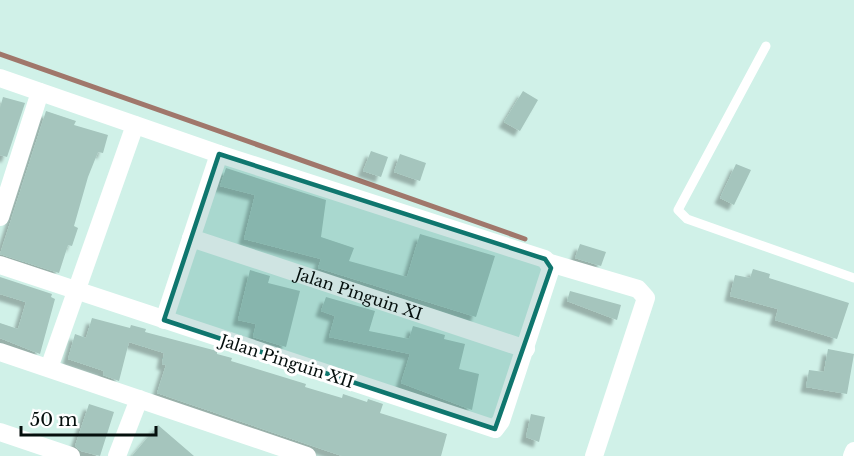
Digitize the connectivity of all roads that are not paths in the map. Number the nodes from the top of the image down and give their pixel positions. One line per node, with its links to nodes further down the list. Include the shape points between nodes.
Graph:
1 (766, 45): 11 (lane, via 678,210 687,219)
2 (0, 78): 3 (street)
3 (40, 93): 4 (street); 6 (street)
4 (135, 125): 5 (street); 12 (street)
5 (219, 154): 8 (street); 9 (street)
6 (6, 172): 7 (street)
7 (0, 217)
8 (191, 238): 13 (street); 14 (street, Jalan Pinguin XI)
9 (550, 263): 14 (street); 23 (street, via 638,289 646,298)
10 (0, 265): 12 (street, Jalan Pinguin XII)
11 (854, 278)
12 (75, 292): 13 (street, Jalan Pinguin XII); 16 (street)
13 (164, 320): 14 (street, Jalan Pinguin XII, via 495,429)
14 (525, 349)
15 (0, 352): 16 (street)
16 (49, 368): 17 (street)
17 (139, 399): 21 (street); 22 (street)
18 (0, 432): 20 (street)
19 (854, 451): 24 (street)
20 (71, 456)
21 (117, 456)
22 (308, 456)
23 (594, 456)
24 (852, 456)

